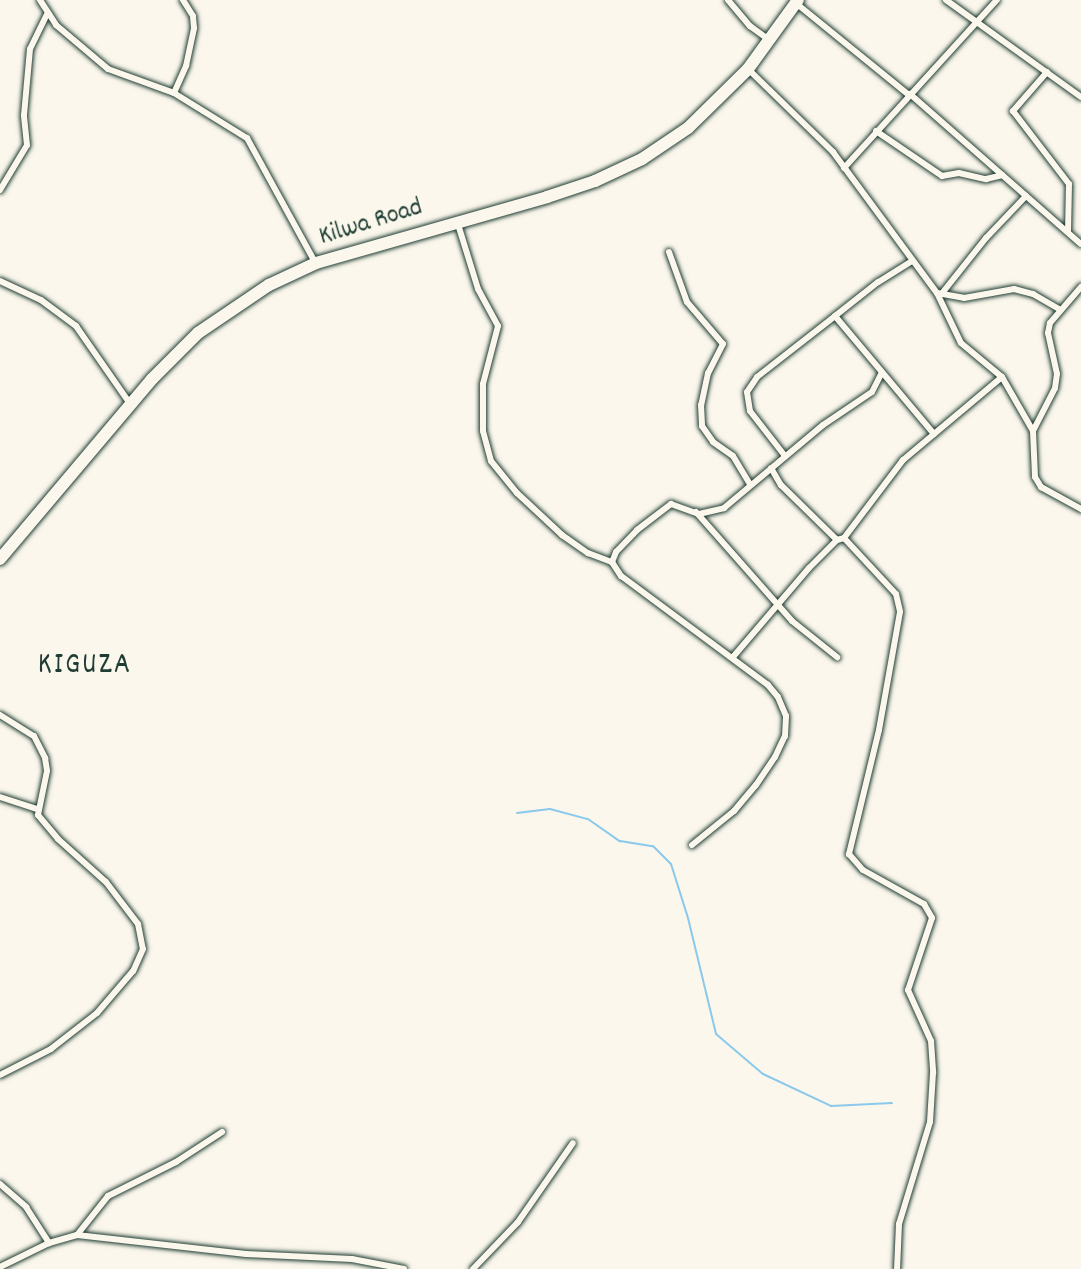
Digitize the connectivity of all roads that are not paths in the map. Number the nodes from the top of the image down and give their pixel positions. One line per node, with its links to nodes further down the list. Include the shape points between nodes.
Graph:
1 (40, 0): 7 (street)
2 (183, 0): 12 (street, via 194,28)
3 (728, 0): 9 (street)
4 (946, 0): 8 (street)
5 (997, 0): 8 (street)
6 (797, 1): 9 (highway, Kilwa Road); 13 (street)
7 (47, 14): 12 (street, via 108,69); 18 (street, via 30,49 27,145)
8 (975, 21): 11 (street); 13 (street)
9 (769, 40): 10 (highway, Kilwa Road)
10 (748, 69): 16 (street, via 814,131); 20 (highway, Kilwa Road, via 688,128 618,172)
11 (1047, 72): 14 (street); 21 (street, via 1013,111 1069,184)
12 (174, 93): 25 (street, via 247,138)
13 (909, 94): 15 (street); 17 (street)
14 (1081, 97)
15 (876, 131): 16 (street); 17 (street, via 942,176)
16 (844, 168): 24 (street)
17 (1003, 175): 19 (street)
18 (0, 190)
19 (1026, 196): 21 (street); 28 (street)
20 (457, 221): 25 (highway, Kilwa Road); 43 (street, via 478,289 498,326 483,384 483,431 491,461 562,535)
21 (1068, 232): 22 (street)
22 (1081, 244)
23 (669, 252): 38 (street, via 687,302 723,344 708,373 702,426 733,456)
24 (912, 261): 28 (street); 30 (street)
25 (316, 263): 33 (highway, Kilwa Road, via 269,285 198,333)
26 (0, 281): 33 (street, via 66,317)
27 (1081, 287): 29 (street)
28 (940, 292): 29 (street, via 964,298 1014,289); 32 (street, via 961,343)
29 (1061, 310): 34 (street, via 1048,333 1055,388)
30 (835, 316): 31 (street); 36 (street, via 757,377 747,392 750,411)
31 (882, 372): 35 (street); 36 (street, via 872,392)
32 (1002, 377): 34 (street); 35 (street)
33 (131, 405): 42 (highway, Kilwa Road)
34 (1033, 431): 39 (street, via 1035,477 1041,487)
35 (934, 434): 41 (street, via 896,467)
36 (785, 456): 37 (street)
37 (771, 468): 38 (street); 41 (street, via 781,485)
38 (750, 484): 40 (street, via 724,508)
39 (1081, 509)
40 (696, 512): 43 (street, via 671,504 637,530); 44 (street)
41 (840, 539): 44 (street); 60 (street, via 896,594 900,612 849,854 863,870 924,904 932,918 908,990 931,1041 930,1122 899,1224)
42 (1, 556)
43 (612, 562): 45 (street, via 621,576)
44 (779, 605): 45 (street); 46 (street)
45 (733, 657): 50 (street, via 778,697 786,716 785,736 734,811)
46 (837, 657)
47 (0, 715): 49 (street, via 34,736 45,758)
48 (0, 797): 49 (street)
49 (38, 809): 51 (street, via 40,819 138,924 143,949 133,971 97,1013 51,1049)
50 (692, 845)
51 (0, 1075)
52 (222, 1132): 55 (street, via 108,1196)
53 (573, 1143): 58 (street, via 518,1222)
54 (0, 1184): 56 (street, via 26,1207)
55 (77, 1235): 56 (street); 59 (street, via 246,1254 352,1259)
56 (49, 1243): 57 (street)
57 (0, 1267)
58 (477, 1267)
59 (404, 1269)
60 (897, 1269)

